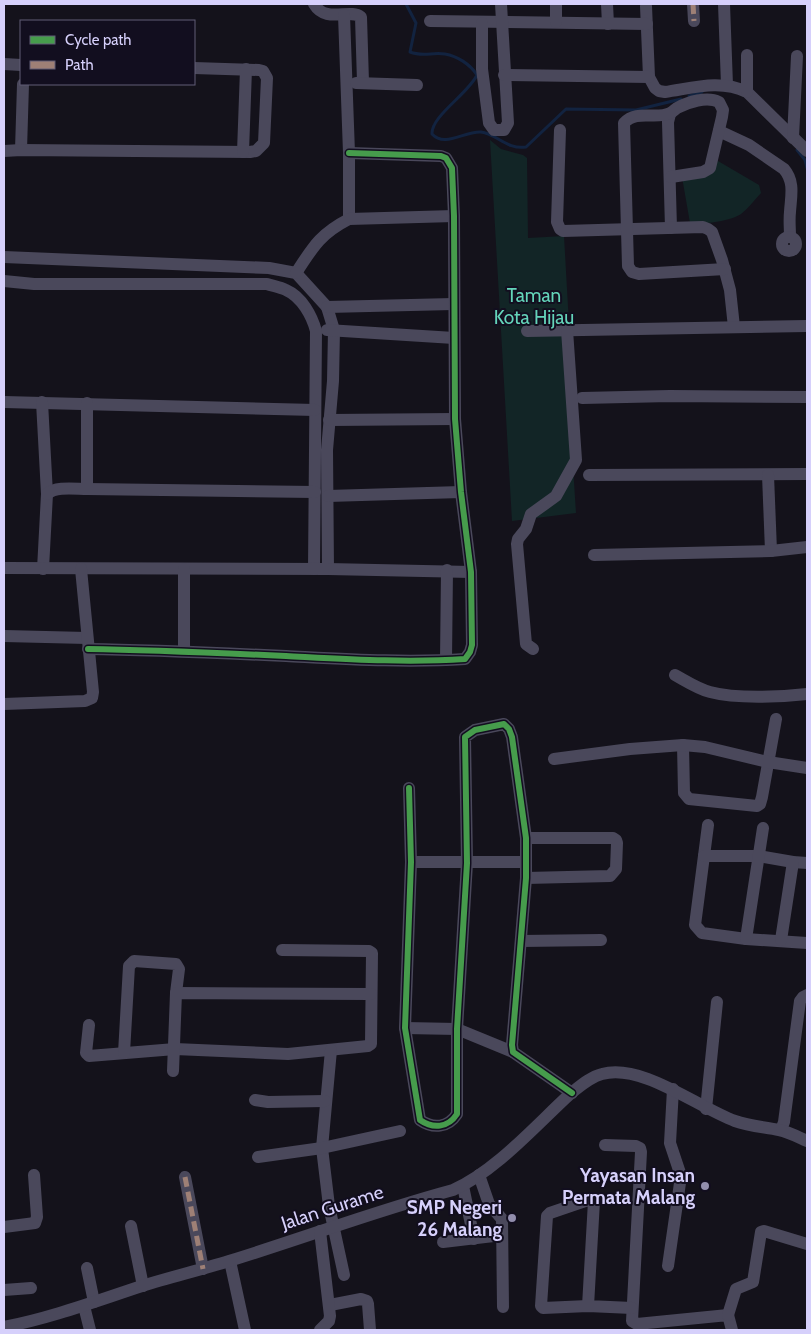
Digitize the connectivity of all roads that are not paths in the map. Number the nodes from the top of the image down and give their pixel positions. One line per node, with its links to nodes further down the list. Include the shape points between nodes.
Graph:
1 (314, 4): 8 (street, via 320,11)
2 (501, 4): 11 (street)
3 (556, 4): 12 (street)
4 (607, 4): 14 (street)
5 (693, 4): 10 (street)
6 (724, 4): 28 (street)
7 (646, 6): 15 (street)
8 (344, 15): 24 (street, via 359,14 362,20); 25 (street)
9 (430, 21): 13 (street)
10 (694, 21)
11 (501, 22): 12 (street); 13 (street); 22 (street)
12 (556, 22): 14 (street)
13 (482, 23): 22 (street, via 486,111 489,126 494,130 504,130 508,122)
14 (608, 24): 15 (street)
15 (647, 24): 23 (street)
16 (747, 55): 29 (street)
17 (797, 56): 33 (street)
18 (4, 64): 19 (street)
19 (20, 65)
20 (195, 68): 21 (street)
21 (246, 69): 37 (street); 37 (street, via 259,70 267,78 264,143 256,151)
22 (504, 75): 23 (street)
23 (649, 77): 28 (street, via 655,88 665,92 705,85)
24 (363, 82): 25 (street); 27 (street)
25 (346, 84): 38 (street)
26 (23, 85): 34 (street)
27 (417, 85)
28 (728, 85): 29 (street)
29 (748, 92): 33 (street)
30 (670, 114): 32 (street, via 686,105 715,100 723,110); 39 (street); 43 (street, via 636,116 624,122)
31 (560, 130): 43 (street, via 558,226 563,231)
32 (719, 131): 39 (street, via 710,168); 44 (street, via 749,145 788,174 792,190 790,209)
33 (793, 138): 35 (street)
34 (21, 150): 36 (street); 37 (street)
35 (807, 150)
36 (4, 151)
37 (243, 152)
38 (349, 153): 40 (street, via 446,158 452,168); 41 (street)
39 (671, 177): 42 (street)
40 (454, 216): 41 (street); 53 (street)
41 (349, 219): 49 (street, via 334,227 314,245)
42 (671, 228): 43 (street); 48 (street, via 708,229 715,237)
43 (626, 230): 48 (street, via 628,266 636,274)
44 (798, 242)
45 (4, 257): 46 (street)
46 (64, 260): 47 (street); 51 (street)
47 (269, 268): 49 (street); 52 (street)
48 (725, 269): 56 (street)
49 (296, 273): 54 (street)
50 (4, 281): 51 (street)
51 (63, 284): 52 (street)
52 (267, 284): 59 (street, via 288,290 296,297 313,319)
53 (454, 304): 54 (street); 61 (street)
54 (327, 307): 57 (street)
55 (807, 326): 56 (street)
56 (734, 327): 58 (street)
57 (334, 330): 59 (street); 61 (street); 69 (street)
58 (565, 330): 60 (street); 92 (street, via 576,460 556,496 531,514 517,544 526,644)
59 (316, 331): 67 (street)
60 (527, 331)
61 (454, 338): 68 (street)
62 (807, 397): 63 (street)
63 (582, 398)
64 (4, 402): 65 (street)
65 (42, 402): 66 (street); 77 (street)
66 (87, 403): 67 (street); 74 (street)
67 (315, 410): 70 (street)
68 (455, 419): 69 (street); 76 (street)
69 (329, 420): 70 (street)
70 (322, 449): 75 (street); 78 (street)
71 (807, 474): 73 (street)
72 (589, 475): 73 (street)
73 (768, 475): 80 (street)
74 (87, 489): 75 (street); 77 (street, via 56,490)
75 (315, 492): 86 (street)
76 (461, 492): 78 (street); 89 (street)
77 (47, 494): 83 (street)
78 (328, 496): 87 (street)
79 (807, 547): 80 (street)
80 (771, 551): 81 (street)
81 (594, 555)
82 (4, 568): 83 (street)
83 (43, 569): 84 (street)
84 (80, 569): 85 (street); 91 (street)
85 (184, 569): 86 (street); 93 (street)
86 (314, 569): 87 (street)
87 (328, 569): 88 (street)
88 (447, 570): 89 (street); 94 (street)
89 (471, 572): 94 (street, via 472,645 465,659)
90 (4, 636): 91 (street)
91 (88, 644): 93 (street); 97 (street, via 93,692 90,699)
92 (533, 649)
93 (184, 651): 94 (street)
94 (446, 660)
95 (675, 675): 96 (street, via 708,692 723,695 782,697)
96 (807, 694)
97 (4, 704)
98 (776, 719): 101 (street)
99 (683, 745): 100 (street); 101 (street); 101 (street, via 684,793 689,799 757,806 762,797)
100 (554, 758)
101 (768, 762): 102 (street)
102 (807, 768)
103 (409, 788): 109 (street)
104 (708, 825): 107 (street)
105 (763, 828): 108 (street)
106 (526, 838): 110 (street, via 509,729 504,724 475,730 466,737); 111 (street); 114 (street, via 612,838 617,843 616,869 610,876)
107 (704, 856): 108 (street); 115 (street, via 695,925 702,933)
108 (758, 856): 112 (street); 115 (street)
109 (411, 862): 110 (street); 126 (street)
110 (467, 862): 111 (street); 127 (street)
111 (526, 862): 114 (street)
112 (793, 862): 113 (street); 117 (street)
113 (807, 863)
114 (526, 878): 118 (street)
115 (746, 939): 117 (street)
116 (601, 940): 118 (street)
117 (781, 940): 119 (street)
118 (522, 941): 130 (street)
119 (807, 943)
120 (282, 950): 122 (street, via 369,951 372,955)
121 (176, 993): 122 (street); 128 (street); 131 (street, via 178,965 130,963)
122 (371, 994): 129 (street, via 371,1044)
123 (807, 995): 138 (street, via 800,1002)
124 (717, 1002): 137 (street)
125 (89, 1026): 131 (street, via 87,1056)
126 (405, 1028): 127 (street); 127 (street, via 420,1120 427,1125 441,1126 457,1114)
127 (457, 1029): 130 (street)
128 (175, 1049): 129 (street, via 288,1054); 131 (street); 132 (street)
129 (330, 1050): 136 (street)
130 (513, 1052): 134 (street)
131 (124, 1053)
132 (173, 1070)
133 (673, 1089): 134 (street, Jalan Gurame, via 635,1074 612,1072 588,1080); 137 (street, Jalan Gurame); 157 (street, via 670,1143 681,1176)
134 (572, 1093): 145 (street, Jalan Gurame)
135 (255, 1100): 136 (street)
136 (325, 1101): 142 (street)
137 (706, 1109): 138 (street, Jalan Gurame, via 741,1123)
138 (781, 1130): 140 (street, Jalan Gurame)
139 (400, 1131): 142 (street)
140 (807, 1141)
141 (605, 1145): 167 (street, via 636,1146 641,1152)
142 (322, 1148): 143 (street); 149 (street, via 328,1206)
143 (258, 1157)
144 (34, 1174): 150 (street, via 35,1223)
145 (478, 1175): 147 (street, Jalan Gurame); 152 (street, via 489,1204 502,1219)
146 (185, 1177): 159 (street)
147 (463, 1186): 149 (street, Jalan Gurame); 153 (street)
148 (131, 1226): 161 (street)
149 (334, 1226): 151 (street, Jalan Gurame); 160 (street)
150 (4, 1228)
151 (320, 1231): 156 (street, Jalan Gurame); 168 (street)
152 (502, 1235): 153 (street); 166 (street)
153 (474, 1238): 154 (street)
154 (443, 1242)
155 (807, 1244): 169 (street, via 761,1232 753,1282 736,1289)
156 (230, 1261): 159 (street, Jalan Gurame); 172 (street)
157 (668, 1266)
158 (87, 1268): 164 (street)
159 (203, 1268): 161 (street, Jalan Gurame)
160 (344, 1275)
161 (143, 1286): 164 (street, Jalan Gurame)
162 (31, 1288): 163 (street)
163 (4, 1290)
164 (89, 1304): 170 (street, Jalan Gurame); 171 (street)
165 (588, 1306): 165 (street, via 543,1308 541,1305 547,1216 591,1199 594,1201); 167 (street)
166 (504, 1307)
167 (632, 1308): 169 (street, via 632,1321 637,1324)
168 (330, 1311): 173 (street, via 329,1321); 174 (street, via 366,1300)
169 (728, 1315): 175 (street)
170 (4, 1327)
171 (90, 1330)
172 (246, 1330)
173 (320, 1330)
174 (370, 1330)
175 (732, 1330)

